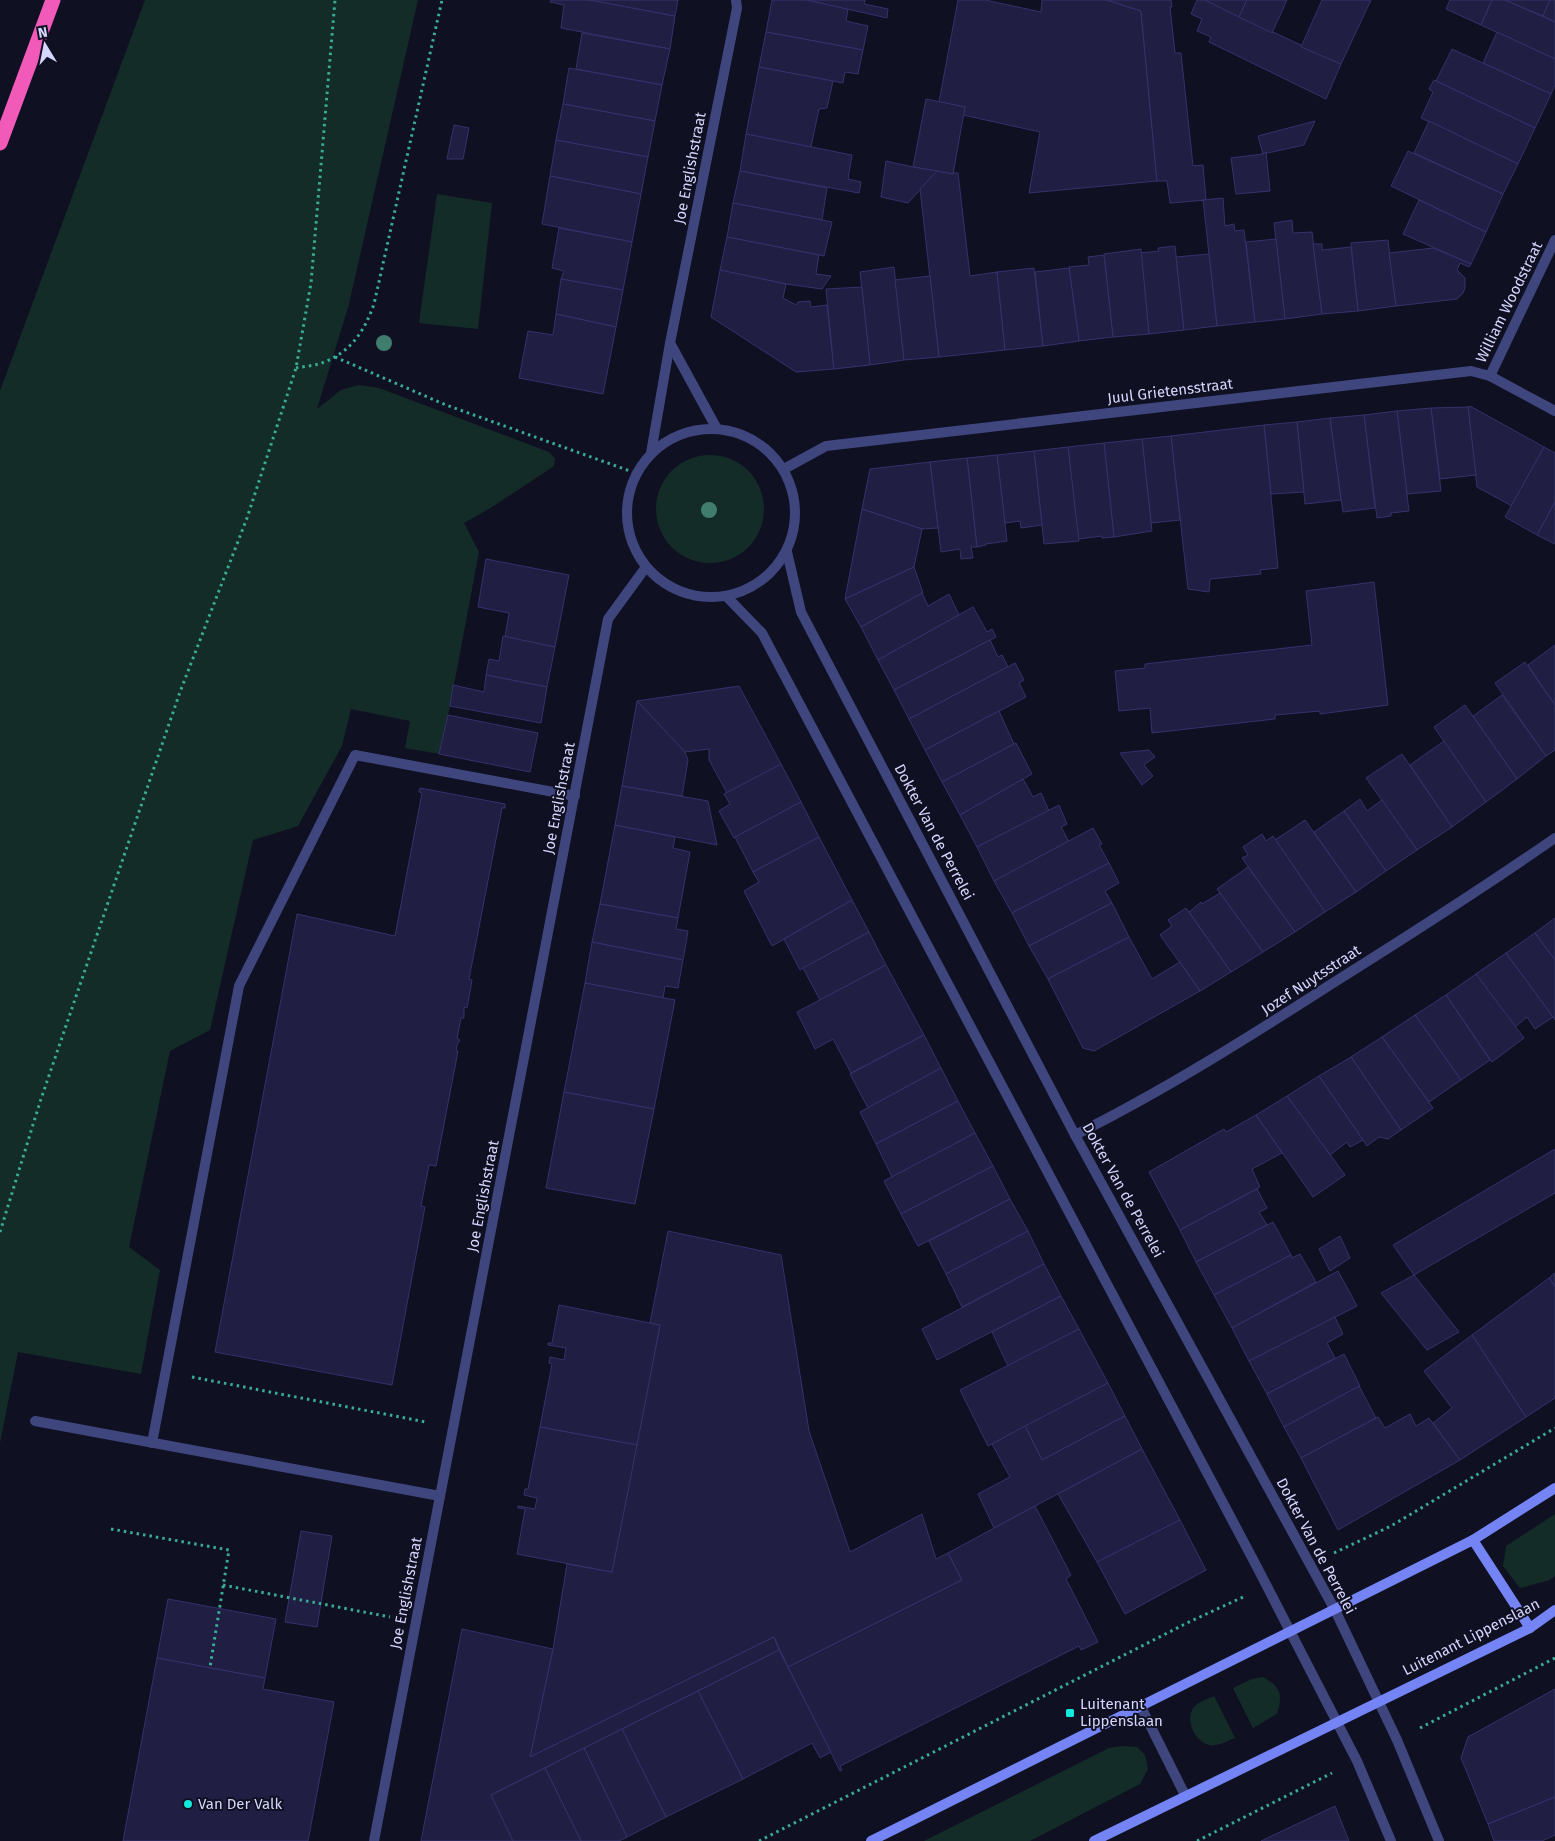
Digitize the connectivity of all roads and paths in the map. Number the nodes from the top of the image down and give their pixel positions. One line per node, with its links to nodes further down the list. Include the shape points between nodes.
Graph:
1 (52, 0): 5 (highway)
2 (336, 0): 9 (path, via 311,283)
3 (442, 0): 8 (path, via 374,304 367,324 358,336)
4 (736, 0): 7 (street, Joe Englishstraat)
5 (0, 143)
6 (1555, 240): 10 (street, William Woodstraat)
7 (670, 343): 12 (street); 13 (street, Joe Englishstraat)
8 (334, 357): 9 (path, via 323,363); 15 (path, via 446,405)
9 (296, 368): 22 (path, via 247,518 180,692 40,1102)
10 (1490, 376): 11 (street, Juul Grietensstraat); 14 (street, Juul Grietensstraat, via 1471,371 1448,373 826,446)
11 (1555, 411)
12 (717, 429): 13 (street, via 692,430 670,439); 14 (street, via 743,434 766,448)
13 (651, 454): 15 (street)
14 (784, 469): 16 (street, via 793,489 796,510 794,532)
15 (636, 474): 17 (street, via 628,497 627,522 633,546)
16 (787, 552): 18 (street, via 772,573 751,588); 21 (street, Dokter Van de Perrelei, via 801,612)
17 (646, 568): 18 (street, via 662,583 682,594 704,598); 19 (street, Joe Englishstraat, via 608,619)
18 (727, 597): 34 (street, via 762,633)
19 (575, 796): 23 (street, via 355,755 239,986); 25 (street, Joe Englishstraat)
20 (1555, 838): 21 (street, Jozef Nuytsstraat, via 1217,1058)
21 (1076, 1135): 32 (street, Dokter Van de Perrelei)
22 (0, 1232)
23 (167, 1372): 25 (path); 27 (street)
24 (35, 1422): 27 (street)
25 (453, 1428): 29 (street, Joe Englishstraat)
26 (1555, 1428): 32 (path, via 1391,1526)
27 (152, 1443): 29 (street)
28 (1555, 1488): 31 (main road)
29 (440, 1496): 37 (street, Joe Englishstraat)
30 (111, 1529): 33 (path, via 229,1550)
31 (1473, 1540): 35 (main road); 38 (main road)
32 (1310, 1564): 35 (street, Dokter Van de Perrelei)
33 (223, 1585): 37 (path); 40 (path)
34 (1267, 1586): 39 (street); 46 (path, via 1187,1623)
35 (1335, 1610): 39 (main road); 41 (street, Dokter Van de Perrelei)
36 (1555, 1610): 38 (main road, Luitenant Lippenslaan)
37 (416, 1622): 45 (street, Joe Englishstraat)
38 (1530, 1628): 41 (main road, Luitenant Lippenslaan)
39 (1291, 1632): 42 (main road); 43 (street)
40 (210, 1667)
41 (1379, 1700): 43 (main road, Luitenant Lippenslaan); 50 (street, Dokter Van de Perrelei)
42 (1141, 1706): 44 (street); 47 (main road)
43 (1337, 1721): 44 (main road, Luitenant Lippenslaan); 49 (street)
44 (1184, 1795): 48 (main road, Luitenant Lippenslaan)
45 (374, 1841)
46 (759, 1841)
47 (871, 1841)
48 (1094, 1841)
49 (1391, 1841)
50 (1439, 1841)

